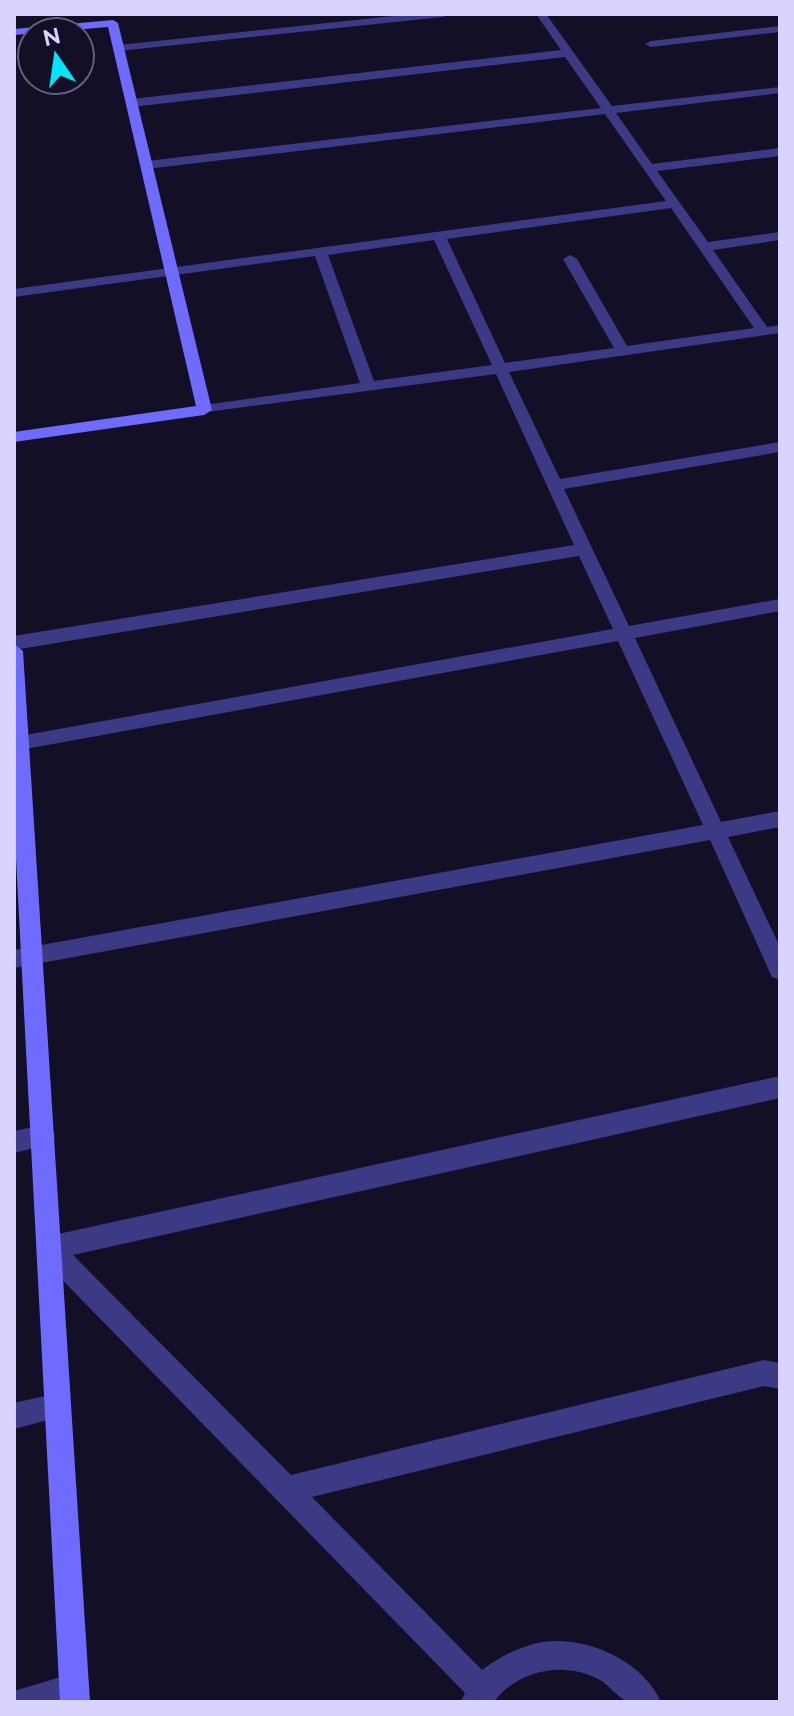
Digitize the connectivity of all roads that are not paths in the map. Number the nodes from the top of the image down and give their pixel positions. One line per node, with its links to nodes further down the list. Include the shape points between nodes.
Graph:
1 (443, 14): 6 (street)
2 (541, 14): 7 (street)
3 (780, 29): 5 (street)
4 (14, 32): 6 (street, via 113,23)
5 (651, 44)
6 (119, 48): 9 (street)
7 (568, 53): 9 (street); 10 (street)
8 (780, 90): 10 (street)
9 (132, 103): 12 (street)
10 (607, 111): 12 (street); 13 (street)
11 (780, 152): 13 (street)
12 (147, 165): 20 (street)
13 (648, 168): 14 (street)
14 (674, 204): 15 (street); 17 (street)
15 (439, 236): 18 (street); 25 (street)
16 (780, 236): 17 (street)
17 (704, 247): 23 (street)
18 (320, 252): 20 (street); 26 (street)
19 (570, 259): 24 (street)
20 (173, 272): 21 (street); 27 (street)
21 (14, 293)
22 (780, 329): 23 (street)
23 (763, 331): 24 (street)
24 (623, 351): 25 (street)
25 (502, 368): 26 (street); 30 (street)
26 (368, 386): 27 (street)
27 (204, 410): 28 (street)
28 (14, 437)
29 (780, 447): 30 (street)
30 (554, 485): 31 (street)
31 (584, 549): 33 (street); 34 (street)
32 (780, 605): 33 (street)
33 (623, 634): 36 (street); 39 (street)
34 (14, 643)
35 (14, 651): 36 (street)
36 (20, 743): 37 (street)
37 (18, 774): 40 (street)
38 (780, 819): 39 (street)
39 (715, 831): 40 (street); 41 (street)
40 (23, 958): 43 (street)
41 (780, 970)
42 (780, 1087): 45 (street)
43 (43, 1136): 44 (street); 45 (street)
44 (14, 1142)
45 (49, 1248): 47 (street); 49 (street)
46 (780, 1376): 49 (street, via 764,1373)
47 (58, 1406): 48 (street); 50 (street)
48 (14, 1416)
49 (286, 1490): 51 (street)
50 (75, 1695): 52 (street)
51 (479, 1696): 53 (street, via 504,1672 556,1653 615,1672)
52 (23, 1702)
53 (646, 1702)

